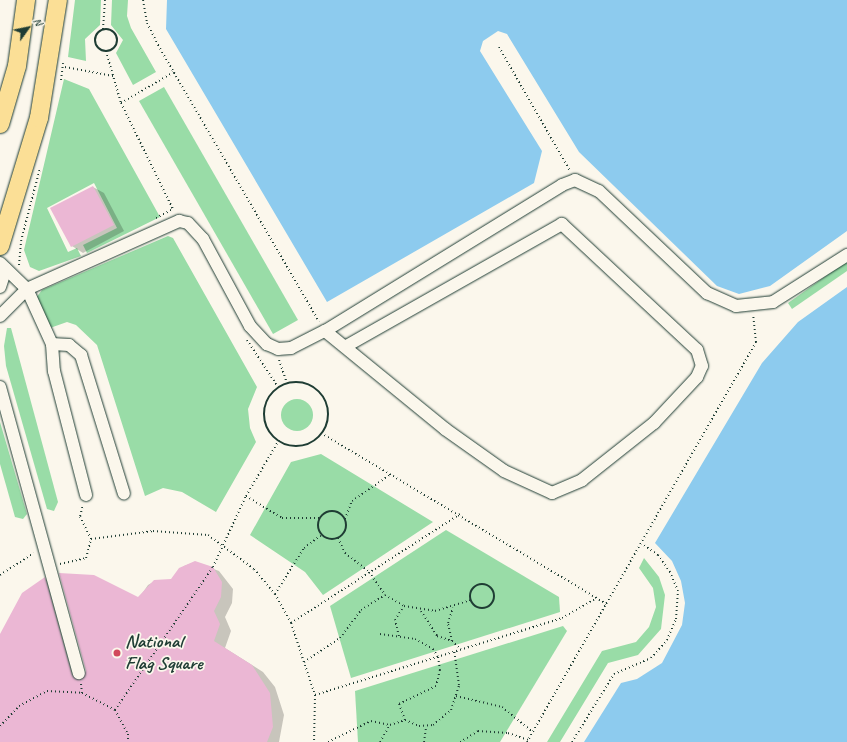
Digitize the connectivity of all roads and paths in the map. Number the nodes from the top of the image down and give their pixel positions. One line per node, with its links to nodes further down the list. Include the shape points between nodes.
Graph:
1 (26, 0): 13 (highway, via 17,66)
2 (58, 0): 18 (highway, via 39,118)
3 (105, 0): 5 (path)
4 (143, 0): 10 (path, via 147,24)
5 (103, 29): 7 (path, via 95,39 99,49); 7 (path, via 111,30 117,39 116,46)
6 (498, 47): 15 (path)
7 (106, 51): 11 (path)
8 (64, 59): 12 (path)
9 (65, 67): 11 (path)
10 (174, 72): 11 (path, via 121,103); 26 (path)
11 (113, 76)
12 (60, 82)
13 (0, 124)
14 (41, 162): 21 (path, via 21,241 19,267)
15 (575, 180): 24 (lane, via 600,191 707,292 736,306); 26 (lane, via 562,184)
16 (173, 209): 17 (path)
17 (152, 220)
18 (0, 246)
19 (847, 255): 24 (lane, via 788,294)
20 (3, 266): 22 (lane); 23 (lane)
21 (25, 272)
22 (0, 287)
23 (27, 290): 25 (lane); 27 (lane); 29 (lane, via 179,221 188,223 203,239 250,326 258,337)
24 (752, 306): 46 (path, via 756,342)
25 (0, 316)
26 (325, 331): 28 (lane); 29 (lane, via 291,348)
27 (52, 344): 36 (lane, via 68,345 81,355); 37 (lane, via 54,371)
28 (345, 347): 28 (lane, via 562,224 697,350 702,366 697,377 654,423 582,480 552,493 504,470 445,429)
29 (278, 349): 30 (path, via 277,355)
30 (287, 383): 33 (path, via 307,384 323,396 328,415); 34 (path, via 272,393 265,409 267,427)
31 (0, 387): 32 (lane)
32 (2, 397): 67 (lane)
33 (322, 433): 34 (path, via 301,445); 35 (path)
34 (279, 440): 38 (path)
35 (391, 474): 39 (path); 41 (path, via 352,501)
36 (124, 494)
37 (86, 495): 44 (path, via 80,516)
38 (246, 496): 40 (path, via 282,518); 45 (path)
39 (460, 514): 49 (path); 53 (path)
40 (319, 518): 41 (path, via 334,511); 42 (path, via 317,527)
41 (345, 519): 43 (path, via 346,528)
42 (321, 535): 43 (path, via 329,540); 51 (path, via 304,548)
43 (338, 538): 49 (path, via 345,553)
44 (91, 539): 45 (path, via 153,531 208,535); 48 (path, via 86,558)
45 (222, 543): 51 (path, via 254,569); 70 (path, via 213,567)
46 (642, 544): 55 (path); 83 (path, via 658,556 670,572 678,591 676,619 667,640 651,658 614,674)
47 (40, 549): 50 (path)
48 (63, 562)
49 (369, 572): 52 (path); 59 (path)
50 (0, 575)
51 (275, 594): 59 (path)
52 (385, 595): 56 (path); 66 (path, via 361,610 340,638)
53 (596, 598): 55 (path); 63 (path, via 562,618)
54 (471, 600): 54 (path, via 480,608 489,607 494,600 494,591 488,585 480,584 472,588); 57 (path)
55 (608, 605): 75 (path)
56 (404, 606): 58 (path); 61 (path, via 395,620)
57 (453, 608): 58 (path); 62 (path, via 448,623)
58 (421, 611): 62 (path, via 437,636)
59 (291, 623): 66 (path)
60 (380, 634): 61 (path)
61 (399, 636): 65 (path, via 427,644)
62 (452, 641): 63 (path)
63 (461, 649): 64 (path)
64 (454, 651): 65 (path); 69 (path, via 459,671)
65 (438, 657): 68 (path); 71 (path, via 440,670 436,686 399,704)
66 (304, 662): 68 (path)
67 (79, 673)
68 (315, 695): 78 (path)
69 (456, 696): 74 (path, via 446,717); 75 (path, via 502,707)
70 (115, 710): 73 (path, via 82,692 47,691 19,706); 77 (path, via 128,734)
71 (405, 720): 72 (path); 74 (path)
72 (390, 724): 79 (path, via 371,721); 80 (path)
73 (0, 726)
74 (426, 727): 81 (path)
75 (533, 732): 76 (path)
76 (528, 741): 82 (path, via 508,733 478,731)
77 (128, 742)
78 (314, 742)
79 (328, 742)
80 (380, 742)
81 (424, 742)
82 (460, 742)
83 (572, 742)

